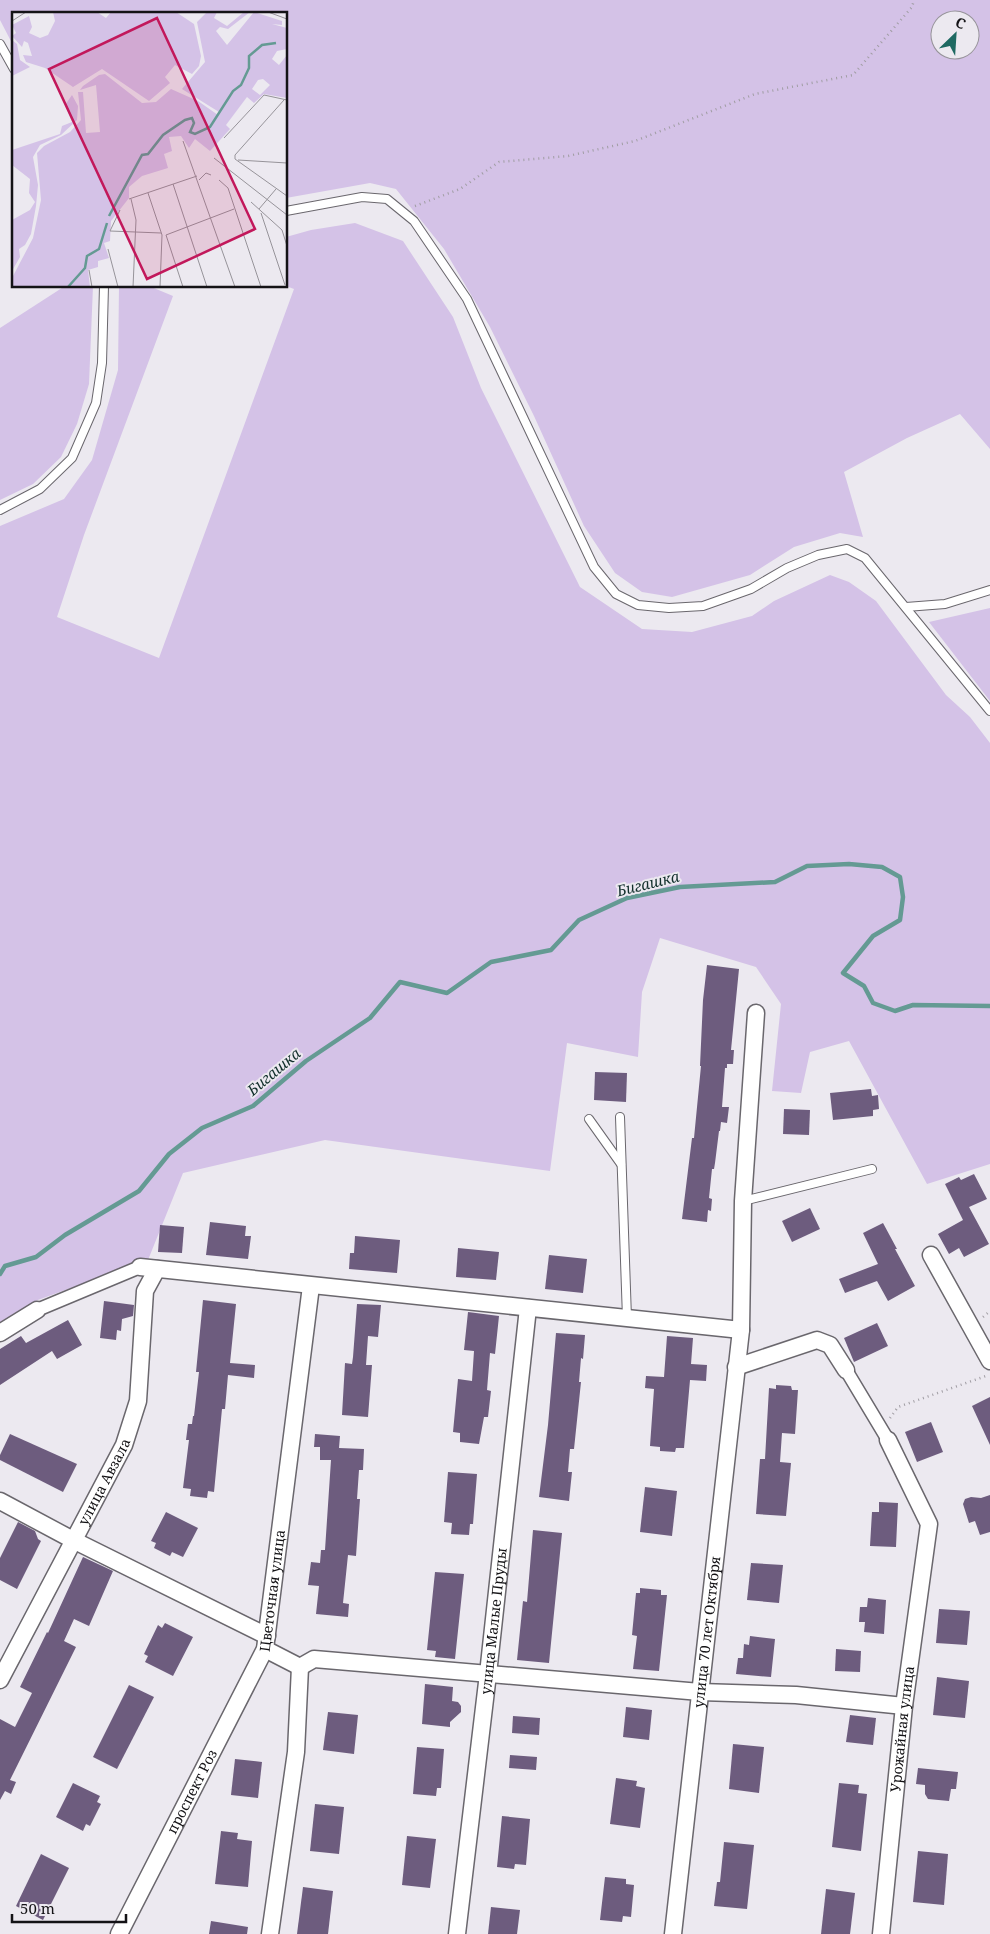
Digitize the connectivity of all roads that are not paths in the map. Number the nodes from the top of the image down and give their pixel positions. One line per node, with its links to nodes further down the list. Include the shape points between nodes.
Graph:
1 (0, 44): 2 (lane)
2 (12, 65)
3 (288, 211): 7 (lane, via 362,197 387,199 414,221 467,299 594,567 616,594 638,606 703,606 751,589 818,555 847,549 865,558)
4 (104, 288): 5 (lane, via 102,363 96,403 72,458 40,489)
5 (0, 510)
6 (990, 590): 7 (lane, via 945,604)
7 (906, 607): 8 (lane)
8 (990, 711)
9 (756, 1013): 14 (street, улица 70 лет Октября)
10 (620, 1117): 12 (lane)
11 (590, 1119): 12 (lane)
12 (622, 1166): 21 (lane)
13 (872, 1168): 14 (lane)
14 (743, 1201): 22 (street, улица 70 лет Октября)
15 (931, 1255): 24 (street)
16 (140, 1267): 17 (street); 20 (street)
17 (157, 1269): 18 (street); 29 (street, улица Авзала, via 146,1291 138,1401 124,1445)
18 (310, 1286): 19 (street); 30 (street, Цветочная улица)
19 (528, 1308): 21 (street); 32 (street, улица Малые Пруды)
20 (37, 1310): 23 (street)
21 (627, 1318): 22 (street)
22 (741, 1330): 25 (street, улица 70 лет Октября)
23 (0, 1332)
24 (990, 1361)
25 (736, 1367): 26 (street, via 817,1340 830,1345); 34 (street, улица 70 лет Октября)
26 (846, 1370): 27 (street)
27 (888, 1440): 35 (street, Урожайная улица, via 929,1524)
28 (0, 1501): 29 (street)
29 (73, 1540): 30 (street); 33 (street, улица Авзала)
30 (266, 1642): 31 (street, Цветочная улица); 36 (street, проспект Роз)
31 (300, 1667): 32 (street, via 314,1659); 37 (street, via 296,1752)
32 (488, 1674): 34 (street); 38 (street, улица Малые Пруды)
33 (0, 1680)
34 (700, 1692): 35 (street, via 796,1695); 39 (street, улица 70 лет Октября)
35 (904, 1706): 40 (street, Урожайная улица)
36 (119, 1934)
37 (270, 1934)
38 (457, 1934)
39 (673, 1934)
40 (880, 1934)

